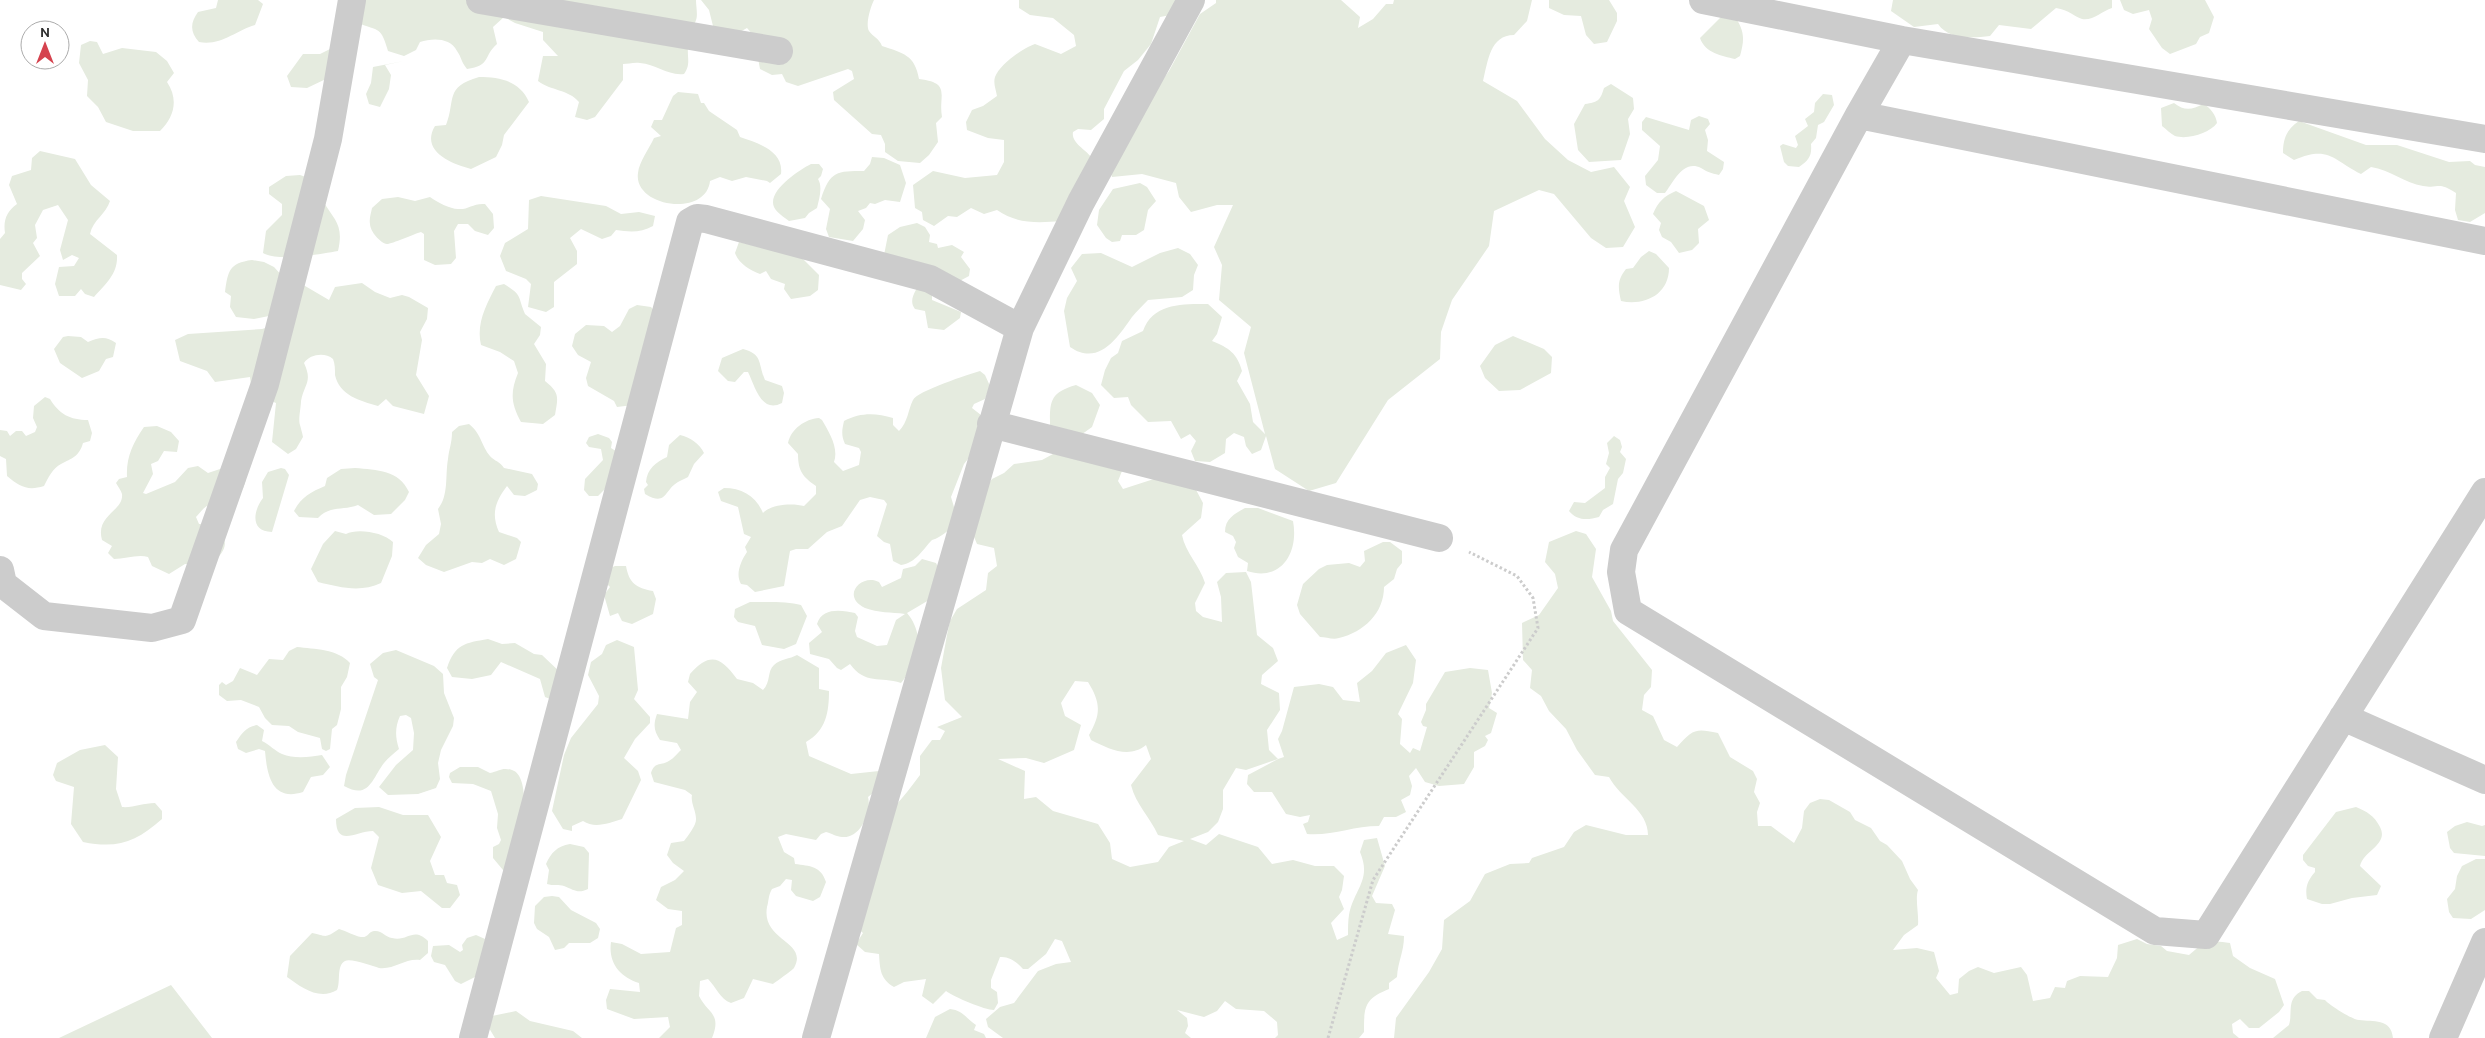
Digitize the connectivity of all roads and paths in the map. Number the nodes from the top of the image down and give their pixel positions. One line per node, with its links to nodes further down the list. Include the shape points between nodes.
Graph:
1 (352, 0): 14 (street, via 328,140 265,384 182,620 152,628 44,616 3,584)
2 (480, 0): 6 (street)
3 (1191, 0): 10 (street, via 1080,202)
4 (1703, 0): 5 (street)
5 (1902, 40): 7 (street); 8 (street)
6 (779, 51)
7 (1859, 115): 9 (street); 15 (street, via 1624,550 1621,572 1628,611 2155,931 2206,935)
8 (2485, 139)
9 (2485, 241)
10 (1020, 328): 11 (street); 18 (street, via 930,279 706,219 697,218 690,222)
11 (991, 424): 13 (street); 19 (street)
12 (2485, 492): 15 (street)
13 (1439, 538): 20 (path, via 1517,576 1533,598 1538,628 1373,880)
14 (0, 570)
15 (2343, 718): 16 (street)
16 (2485, 780)
17 (2485, 942): 21 (street)
18 (473, 1038)
19 (816, 1038)
20 (1328, 1038)
21 (2443, 1038)

